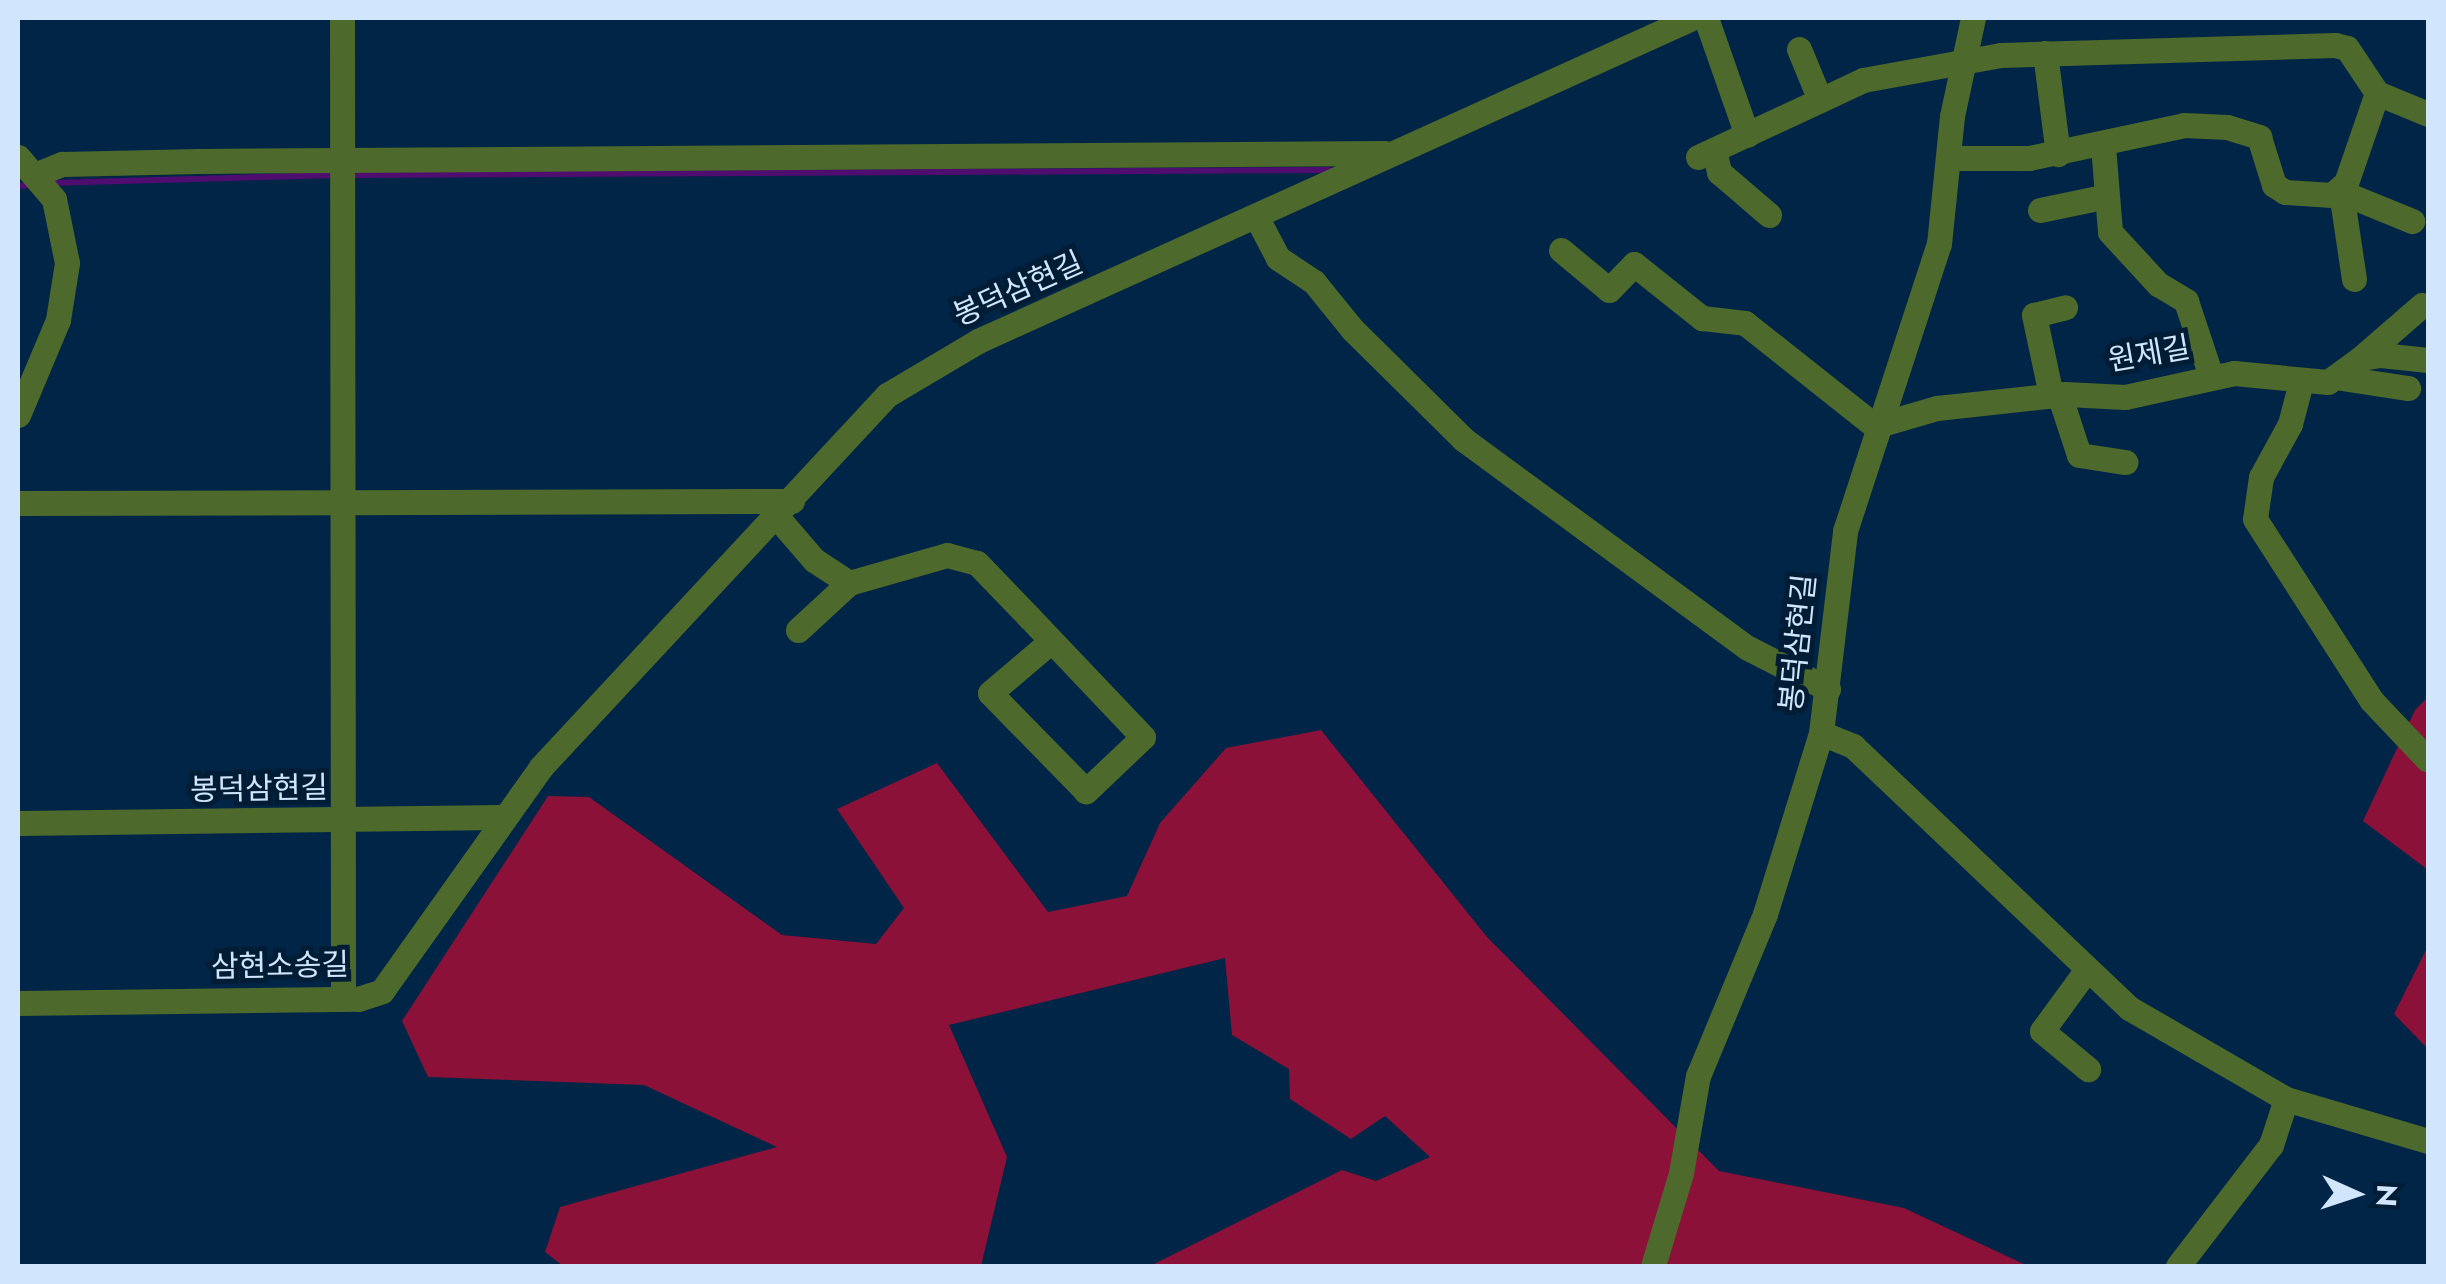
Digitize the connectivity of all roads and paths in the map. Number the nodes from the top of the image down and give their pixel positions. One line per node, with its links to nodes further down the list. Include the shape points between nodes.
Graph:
1 (342, 18): 19 (street)
2 (1692, 18): 15 (street, 봉덕삼현길)
3 (1706, 18): 13 (street)
4 (1973, 18): 9 (street, 봉덕삼현길)
5 (2321, 18): 6 (street)
6 (2321, 44): 8 (street); 10 (street, via 2347,48)
7 (1798, 49): 11 (street)
8 (2044, 53): 9 (street); 16 (street)
9 (1962, 58): 11 (street, via 1890,71); 17 (street, 봉덕삼현길)
10 (2377, 93): 12 (street); 20 (street)
11 (1820, 100): 13 (street)
12 (2428, 114)
13 (1747, 135): 23 (street, via 1706,154)
14 (2104, 146): 16 (street); 20 (street, via 2184,125 2245,130 2266,147 2274,185 2285,192); 21 (street)
15 (1395, 154): 19 (street); 24 (street, 봉덕삼현길)
16 (2058, 154): 17 (street)
17 (1948, 158): 38 (street, 봉덕삼현길, via 1938,244)
18 (35, 174): 19 (street, via 62,164); 37 (street, via 61,220 65,296)
19 (344, 174): 40 (street)
20 (2341, 192): 25 (street); 27 (street)
21 (2103, 198): 22 (street); 32 (street, via 2105,220 2119,246 2186,301)
22 (2040, 210)
23 (1769, 215)
24 (1257, 218): 42 (street, 봉덕삼현길, via 928,366 887,394); 46 (street, via 1278,258 1314,282 1462,439 1748,648)
25 (2412, 221)
26 (1561, 250): 38 (street, via 1610,290 1634,264 1702,318 1745,322)
27 (2354, 279)
28 (2422, 305): 30 (street, 원제길)
29 (2065, 307): 36 (street, via 2034,315)
30 (2361, 358): 31 (street); 33 (street, 원제길)
31 (2428, 360)
32 (2211, 376): 34 (street, 원제길, via 2264,374); 36 (street, 원제길, via 2125,397)
33 (2335, 377): 34 (street, 원제길); 35 (street)
34 (2301, 382): 48 (street, via 2290,424 2261,477 2255,518 2372,700)
35 (2408, 388)
36 (2055, 395): 38 (street, 원제길, via 1937,408); 39 (street, via 2079,455)
37 (18, 415)
38 (1875, 426): 46 (street, 봉덕삼현길, via 1845,531)
39 (2125, 462)
40 (344, 503): 41 (street); 42 (street); 50 (street)
41 (18, 504)
42 (785, 509): 43 (street, via 814,560); 49 (street, 봉덕삼현길)
43 (849, 583): 44 (street); 45 (street, via 946,555 977,563)
44 (798, 630)
45 (1052, 641): 45 (street, via 1144,736 1086,791 990,693)
46 (1828, 689): 47 (street, 봉덕삼현길)
47 (1821, 733): 52 (street, via 1853,746); 58 (street, 봉덕삼현길, via 1765,914 1698,1076 1681,1173)
48 (2428, 760)
49 (504, 813): 50 (street, 봉덕삼현길); 53 (street, 삼현소송길, via 382,991)
50 (344, 821): 51 (street, 봉덕삼현길); 53 (street)
51 (18, 823)
52 (2085, 972): 55 (street, via 2042,1031); 56 (street, via 2130,1008)
53 (344, 999): 54 (street, 삼현소송길)
54 (18, 1004)
55 (2088, 1069)
56 (2286, 1100): 57 (street); 59 (street, via 2271,1145)
57 (2428, 1141)
58 (1652, 1266)
59 (2178, 1266)

